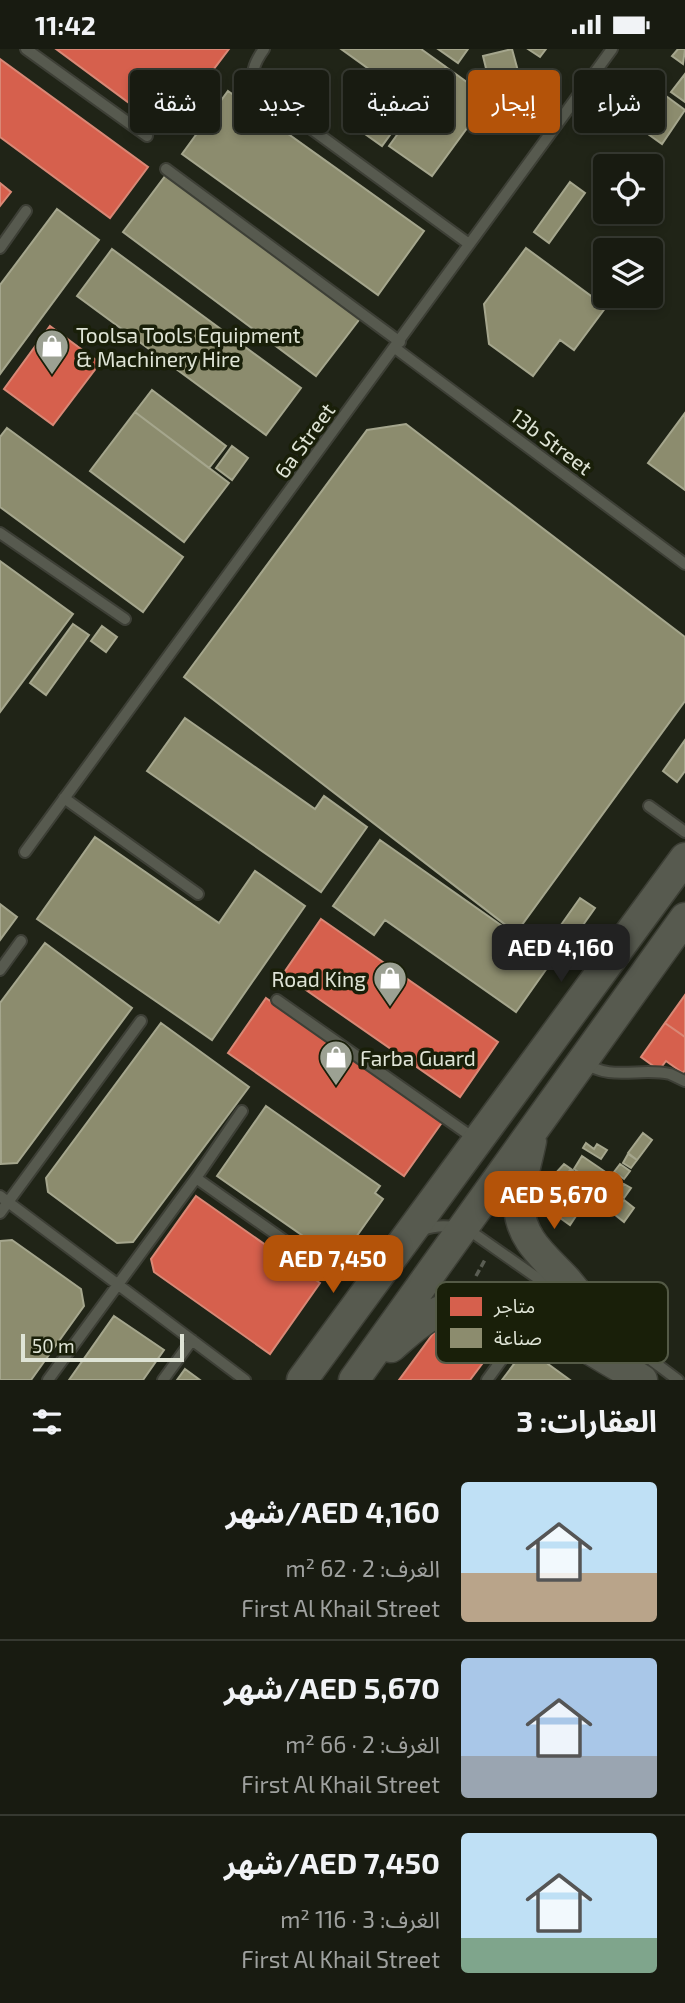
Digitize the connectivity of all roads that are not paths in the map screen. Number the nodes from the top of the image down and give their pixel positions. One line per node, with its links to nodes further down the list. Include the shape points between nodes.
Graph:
1 (26, 49): 4 (lane)
2 (264, 49): 7 (lane, via 253,69 258,90)
3 (612, 49): 7 (lane, 6a Street)
4 (147, 136)
5 (166, 169): 9 (lane, 13b Street)
6 (26, 211): 8 (lane)
7 (469, 244): 9 (lane, 6a Street)
8 (0, 248)
9 (398, 344): 11 (lane, 13b Street); 13 (lane, 6a Street)
10 (0, 533): 12 (lane)
11 (685, 565)
12 (125, 619)
13 (64, 798): 16 (lane, 6a Street); 18 (lane)
14 (649, 806): 15 (lane)
15 (685, 832)
16 (25, 852)
17 (685, 858): 28 (main road)
18 (198, 894)
19 (685, 918): 24 (main road)
20 (21, 941): 21 (lane)
21 (0, 970)
22 (277, 1000): 28 (lane)
23 (141, 1021): 30 (lane)
24 (583, 1062): 25 (lane, via 608,1073 655,1072); 27 (main road)
25 (685, 1081)
26 (242, 1111): 29 (lane)
27 (533, 1133): 32 (main road); 36 (main road, via 520,1193 524,1229 536,1250)
28 (477, 1141): 33 (main road)
29 (197, 1178): 34 (lane); 37 (lane)
30 (4, 1199): 31 (lane); 37 (lane)
31 (0, 1213)
32 (464, 1229): 33 (lane, via 439,1225); 35 (lane); 43 (main road)
33 (405, 1240): 47 (main road)
34 (315, 1262)
35 (542, 1282)
36 (567, 1282)
37 (116, 1285): 39 (lane); 44 (lane)
38 (436, 1314): 43 (main road, via 418,1324)
39 (192, 1340): 45 (lane); 46 (lane)
40 (499, 1363): 48 (lane)
41 (605, 1363): 49 (main road)
42 (655, 1363): 50 (lane)
43 (356, 1379)
44 (48, 1380)
45 (163, 1380)
46 (245, 1380)
47 (302, 1380)
48 (487, 1380)
49 (642, 1380)
50 (678, 1380)

